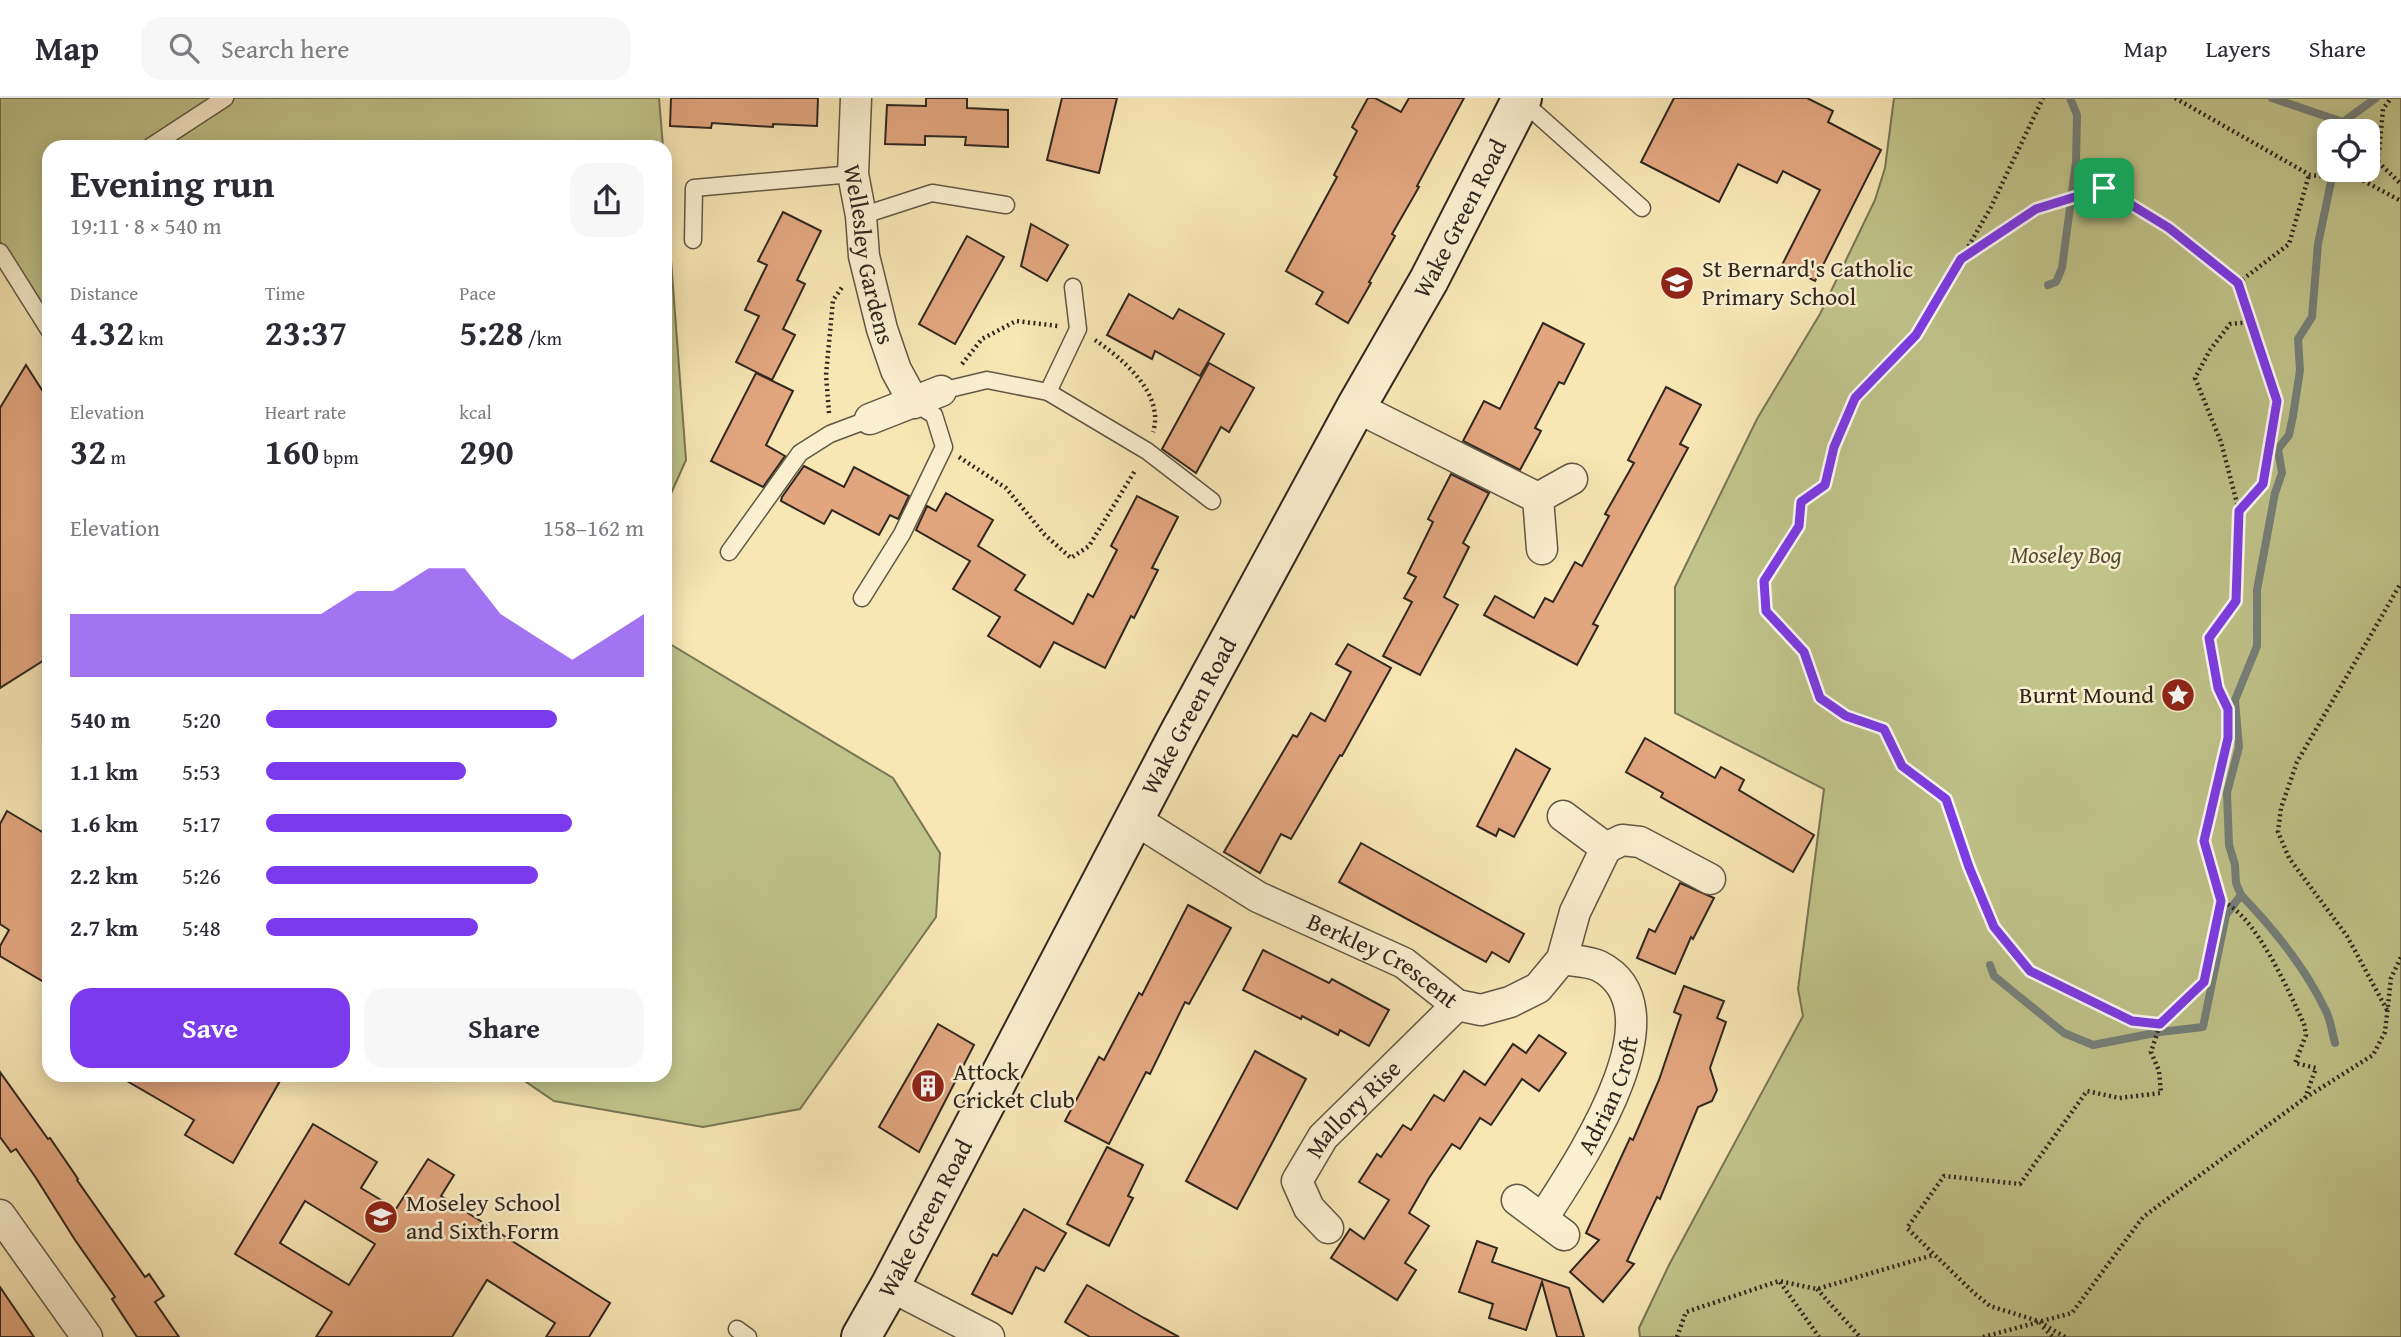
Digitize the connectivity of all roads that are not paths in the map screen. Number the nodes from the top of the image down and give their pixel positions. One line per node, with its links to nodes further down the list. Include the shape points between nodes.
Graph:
1 (225, 98): 4 (lane)
2 (856, 98): 5 (street, Wellesley Gardens)
3 (1522, 99): 7 (lane); 15 (street, Wake Green Road, via 1429,280)
4 (161, 140)
5 (853, 174): 8 (street, Wellesley Gardens); 9 (lane, via 694,188)
6 (1006, 205): 8 (lane, via 932,193)
7 (1642, 208)
8 (861, 216): 14 (street, Wellesley Gardens, via 864,256 895,370)
9 (693, 240)
10 (0, 252): 12 (lane)
11 (1073, 287): 13 (lane, via 1078,329)
12 (42, 319)
13 (1048, 392): 14 (lane, via 987,380); 19 (lane, via 1147,451)
14 (928, 397): 16 (street); 22 (lane, via 944,447 902,534)
15 (1356, 407): 18 (street); 24 (street, Wake Green Road)
16 (870, 419): 21 (lane, via 830,434 800,453)
17 (1572, 479): 18 (street)
18 (1538, 498): 20 (street)
19 (1212, 501)
20 (1542, 549)
21 (729, 552)
22 (862, 598)
23 (1563, 816): 25 (street)
24 (1134, 819): 28 (street, Berkley Crescent, via 1258,897 1404,963); 32 (street, Wake Green Road)
25 (1606, 848): 26 (street, via 1622,840 1640,842); 27 (street, Berkley Crescent, via 1575,912)
26 (1710, 879)
27 (1562, 959): 28 (street, Berkley Crescent, via 1538,988 1510,1002 1481,1010); 29 (street, Adrian Croft, via 1598,965 1626,992 1629,1043 1614,1095 1577,1164 1554,1226)
28 (1457, 1005): 31 (street, Mallory Rise, via 1324,1137 1297,1181 1309,1208)
29 (1517, 1200)
30 (0, 1215): 33 (street)
31 (1328, 1228)
32 (891, 1286): 34 (street, Wake Green Road); 35 (street)
33 (88, 1337)
34 (861, 1337)
35 (989, 1337)

